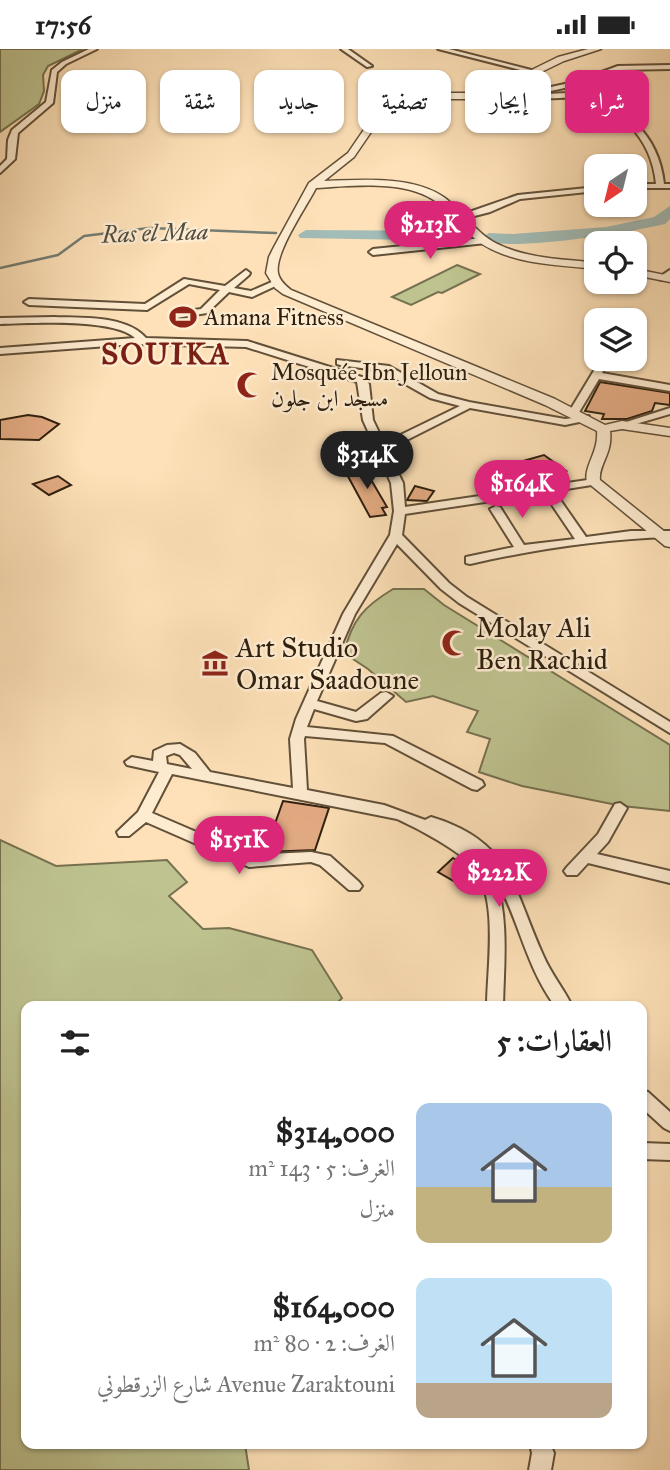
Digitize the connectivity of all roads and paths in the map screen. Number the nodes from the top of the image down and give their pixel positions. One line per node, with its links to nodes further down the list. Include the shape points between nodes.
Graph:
1 (94, 49): 14 (street, via 54,72 49,103 15,132 11,159)
2 (344, 49): 5 (street)
3 (445, 49): 7 (street)
4 (597, 49): 8 (street)
5 (369, 66)
6 (670, 67): 9 (street, via 618,68)
7 (528, 70)
8 (540, 70)
9 (551, 90)
10 (465, 96): 12 (street)
11 (551, 96): 16 (street, via 578,96 630,118 654,153)
12 (451, 97)
13 (366, 133): 15 (street, via 351,155)
14 (0, 171)
15 (313, 185): 18 (street, via 418,188 434,194); 25 (street, via 272,266)
16 (665, 186)
17 (584, 190): 18 (street, via 518,197)
18 (459, 217): 19 (street)
19 (483, 241): 20 (street); 21 (street, via 521,256)
20 (373, 252)
21 (584, 264)
22 (246, 273): 26 (street)
23 (647, 273): 24 (street)
24 (668, 276)
25 (277, 283): 26 (street, via 255,294); 38 (street, via 311,303)
26 (226, 289): 27 (street, via 187,281 153,306 140,307); 28 (street, via 203,312)
27 (29, 302)
28 (176, 315)
29 (0, 321): 30 (street, via 92,322 138,333)
30 (144, 341): 31 (street); 42 (street, via 247,344 358,378 364,384 368,420)
31 (0, 351)
32 (340, 362): 36 (street, via 391,370 434,396)
33 (598, 371): 34 (street)
34 (595, 375): 35 (street); 38 (street)
35 (670, 389)
36 (469, 405): 38 (street, via 565,422); 42 (street)
37 (670, 411): 39 (street)
38 (579, 415): 40 (street)
39 (622, 425): 40 (street); 41 (street)
40 (603, 429): 43 (street, via 605,445 592,475)
41 (670, 432)
42 (382, 449): 46 (street, via 397,482)
43 (594, 482): 44 (street); 48 (street)
44 (547, 489): 46 (street); 49 (street)
45 (496, 509): 50 (street)
46 (400, 511): 47 (street)
47 (396, 535): 53 (street, via 349,614); 54 (street, via 463,600)
48 (666, 537): 49 (street)
49 (583, 541): 50 (street)
50 (520, 549): 51 (street)
51 (470, 560)
52 (386, 696): 53 (street, via 356,717)
53 (311, 704): 55 (street)
54 (670, 728)
55 (300, 731): 59 (street, via 388,739); 60 (street)
56 (132, 762): 57 (street)
57 (164, 767): 58 (street); 58 (street, via 159,754 178,747); 62 (street)
58 (204, 774): 60 (street)
59 (477, 785)
60 (300, 793): 63 (street)
61 (620, 808): 65 (street, via 603,838)
62 (144, 815): 64 (street); 68 (street, via 248,861 325,860)
63 (415, 820): 69 (street, via 468,855 487,874 497,932); 70 (street, via 457,834 501,869 545,979)
64 (124, 832)
65 (585, 857): 66 (street); 67 (street)
66 (572, 871)
67 (670, 877)
68 (354, 886)
69 (495, 1001)
70 (560, 1001)
71 (647, 1102): 72 (street)
72 (670, 1123)
73 (647, 1151): 74 (street)
74 (670, 1152)

